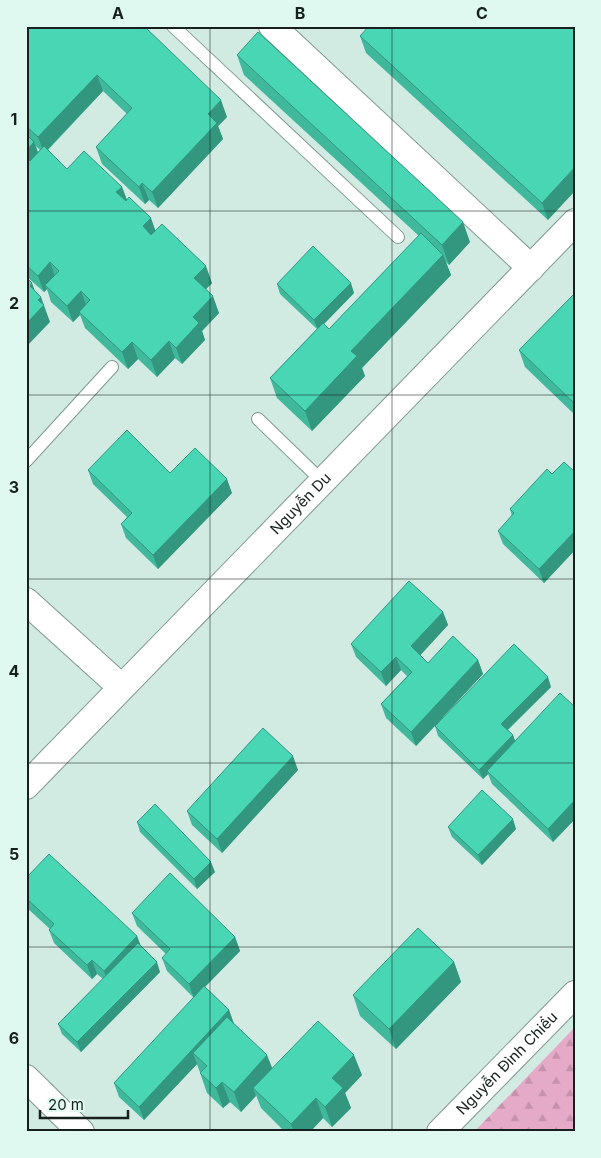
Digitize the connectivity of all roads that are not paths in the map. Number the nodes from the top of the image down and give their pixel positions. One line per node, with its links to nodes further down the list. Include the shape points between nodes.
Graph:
1 (173, 26): 4 (lane)
2 (272, 26): 5 (street)
3 (575, 222): 5 (street, Nguyễn Du)
4 (398, 237)
5 (530, 268): 9 (street, Nguyễn Du)
6 (112, 367): 8 (lane)
7 (258, 419): 9 (lane)
8 (26, 461)
9 (322, 481): 11 (street, Nguyễn Du)
10 (26, 601): 11 (street)
11 (121, 687): 12 (street, Nguyễn Du)
12 (26, 786)
13 (575, 994): 16 (street, Nguyễn Đình Chiểu)
14 (26, 1078): 15 (street)
15 (81, 1132)
16 (440, 1132)

